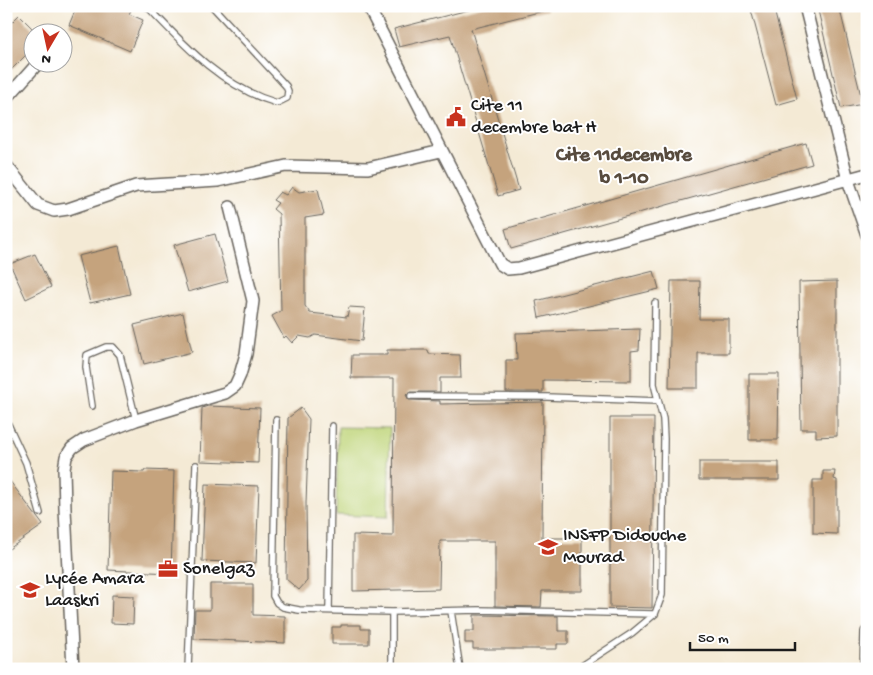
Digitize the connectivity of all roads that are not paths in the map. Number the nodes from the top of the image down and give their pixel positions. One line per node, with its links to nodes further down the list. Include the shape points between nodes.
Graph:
1 (147, 6): 2 (lane, via 196,57 211,68 265,99 277,103 287,98 286,86)
2 (212, 6)
3 (368, 6): 7 (street)
4 (805, 6): 10 (street)
5 (30, 72): 6 (street)
6 (6, 99)
7 (441, 151): 8 (street, via 368,168 286,166 218,181 136,186 54,211 38,205); 10 (street, via 500,264 508,269)
8 (6, 165)
9 (867, 174): 10 (street)
10 (848, 180): 12 (street)
11 (230, 207): 18 (street, via 252,301 240,376 226,393)
12 (867, 235)
13 (655, 303): 15 (lane, via 654,384)
14 (411, 396): 15 (lane)
15 (658, 401): 26 (lane, via 664,439 662,595)
16 (92, 406): 18 (lane, via 87,355 113,347 120,355)
17 (6, 420): 22 (lane, via 26,462)
18 (136, 420): 28 (street, via 84,440 66,456 65,509)
19 (276, 420): 23 (lane, via 273,596 277,604 284,607)
20 (332, 426): 23 (lane)
21 (196, 466): 29 (lane)
22 (40, 513)
23 (330, 610): 25 (lane)
24 (451, 611): 25 (lane); 26 (lane); 31 (lane)
25 (392, 612): 30 (lane)
26 (655, 614): 32 (lane)
27 (867, 632): 33 (street)
28 (73, 669)
29 (188, 669)
30 (392, 669)
31 (460, 669)
32 (577, 669)
33 (866, 669)

